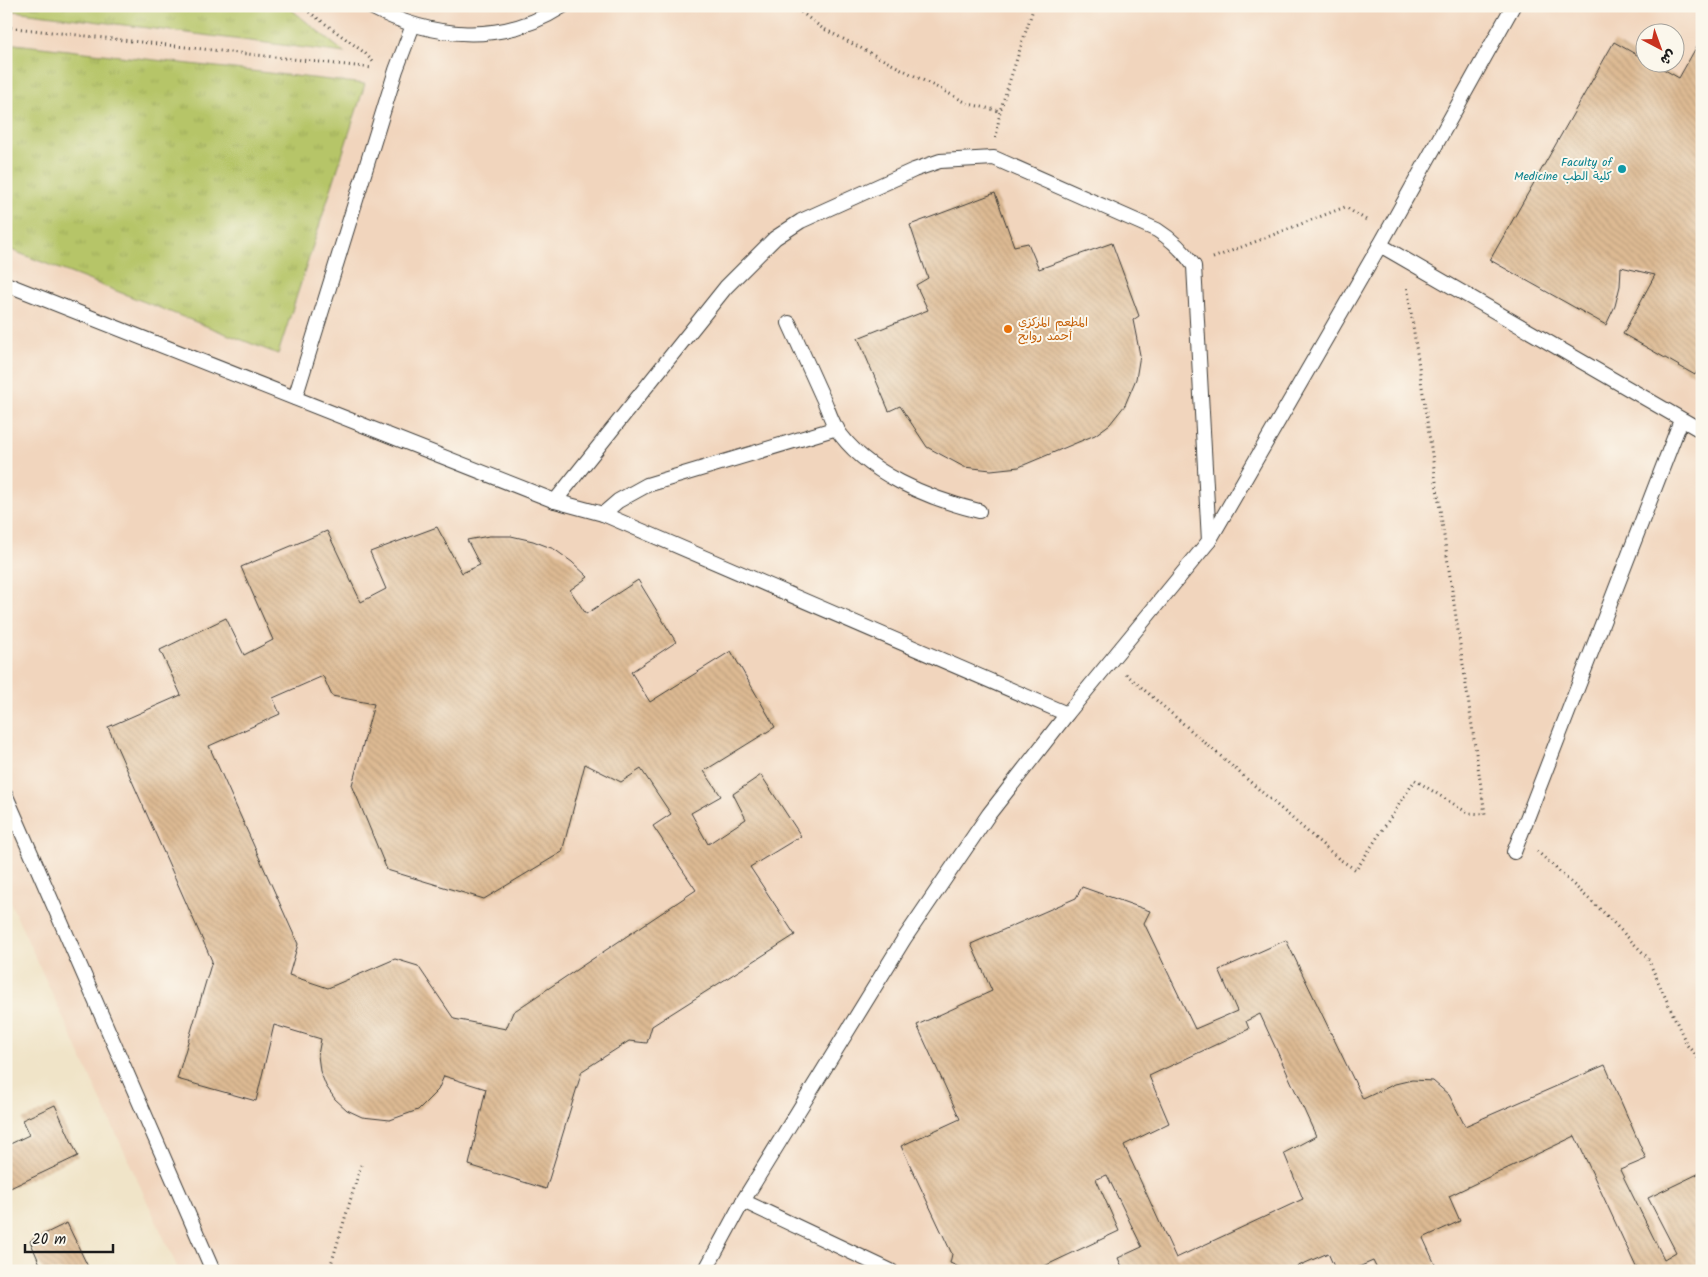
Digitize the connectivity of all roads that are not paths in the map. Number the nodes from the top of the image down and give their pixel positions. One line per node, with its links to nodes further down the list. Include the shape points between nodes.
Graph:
1 (369, 6): 4 (lane)
2 (563, 6): 4 (lane, via 524,26 497,33 450,34)
3 (1513, 6): 5 (lane)
4 (414, 25): 8 (lane, via 396,70)
5 (1380, 245): 9 (lane); 15 (lane)
6 (6, 284): 8 (lane)
7 (789, 323): 10 (lane)
8 (295, 398): 12 (lane)
9 (1681, 420): 11 (lane); 18 (lane)
10 (836, 428): 13 (lane, via 853,447 892,477 942,501); 14 (lane, via 647,485 618,501)
11 (1702, 431)
12 (556, 501): 14 (lane); 15 (lane, via 726,287 775,238 800,221 914,170 940,161 994,158 1156,230 1184,251 1194,266)
13 (979, 511)
14 (603, 514): 16 (lane)
15 (1209, 541): 16 (lane)
16 (1067, 714): 19 (lane, via 989,814 915,924)
17 (6, 796): 20 (lane)
18 (1514, 852)
19 (743, 1201): 21 (lane); 22 (lane)
20 (213, 1271)
21 (705, 1271)
22 (891, 1271)

